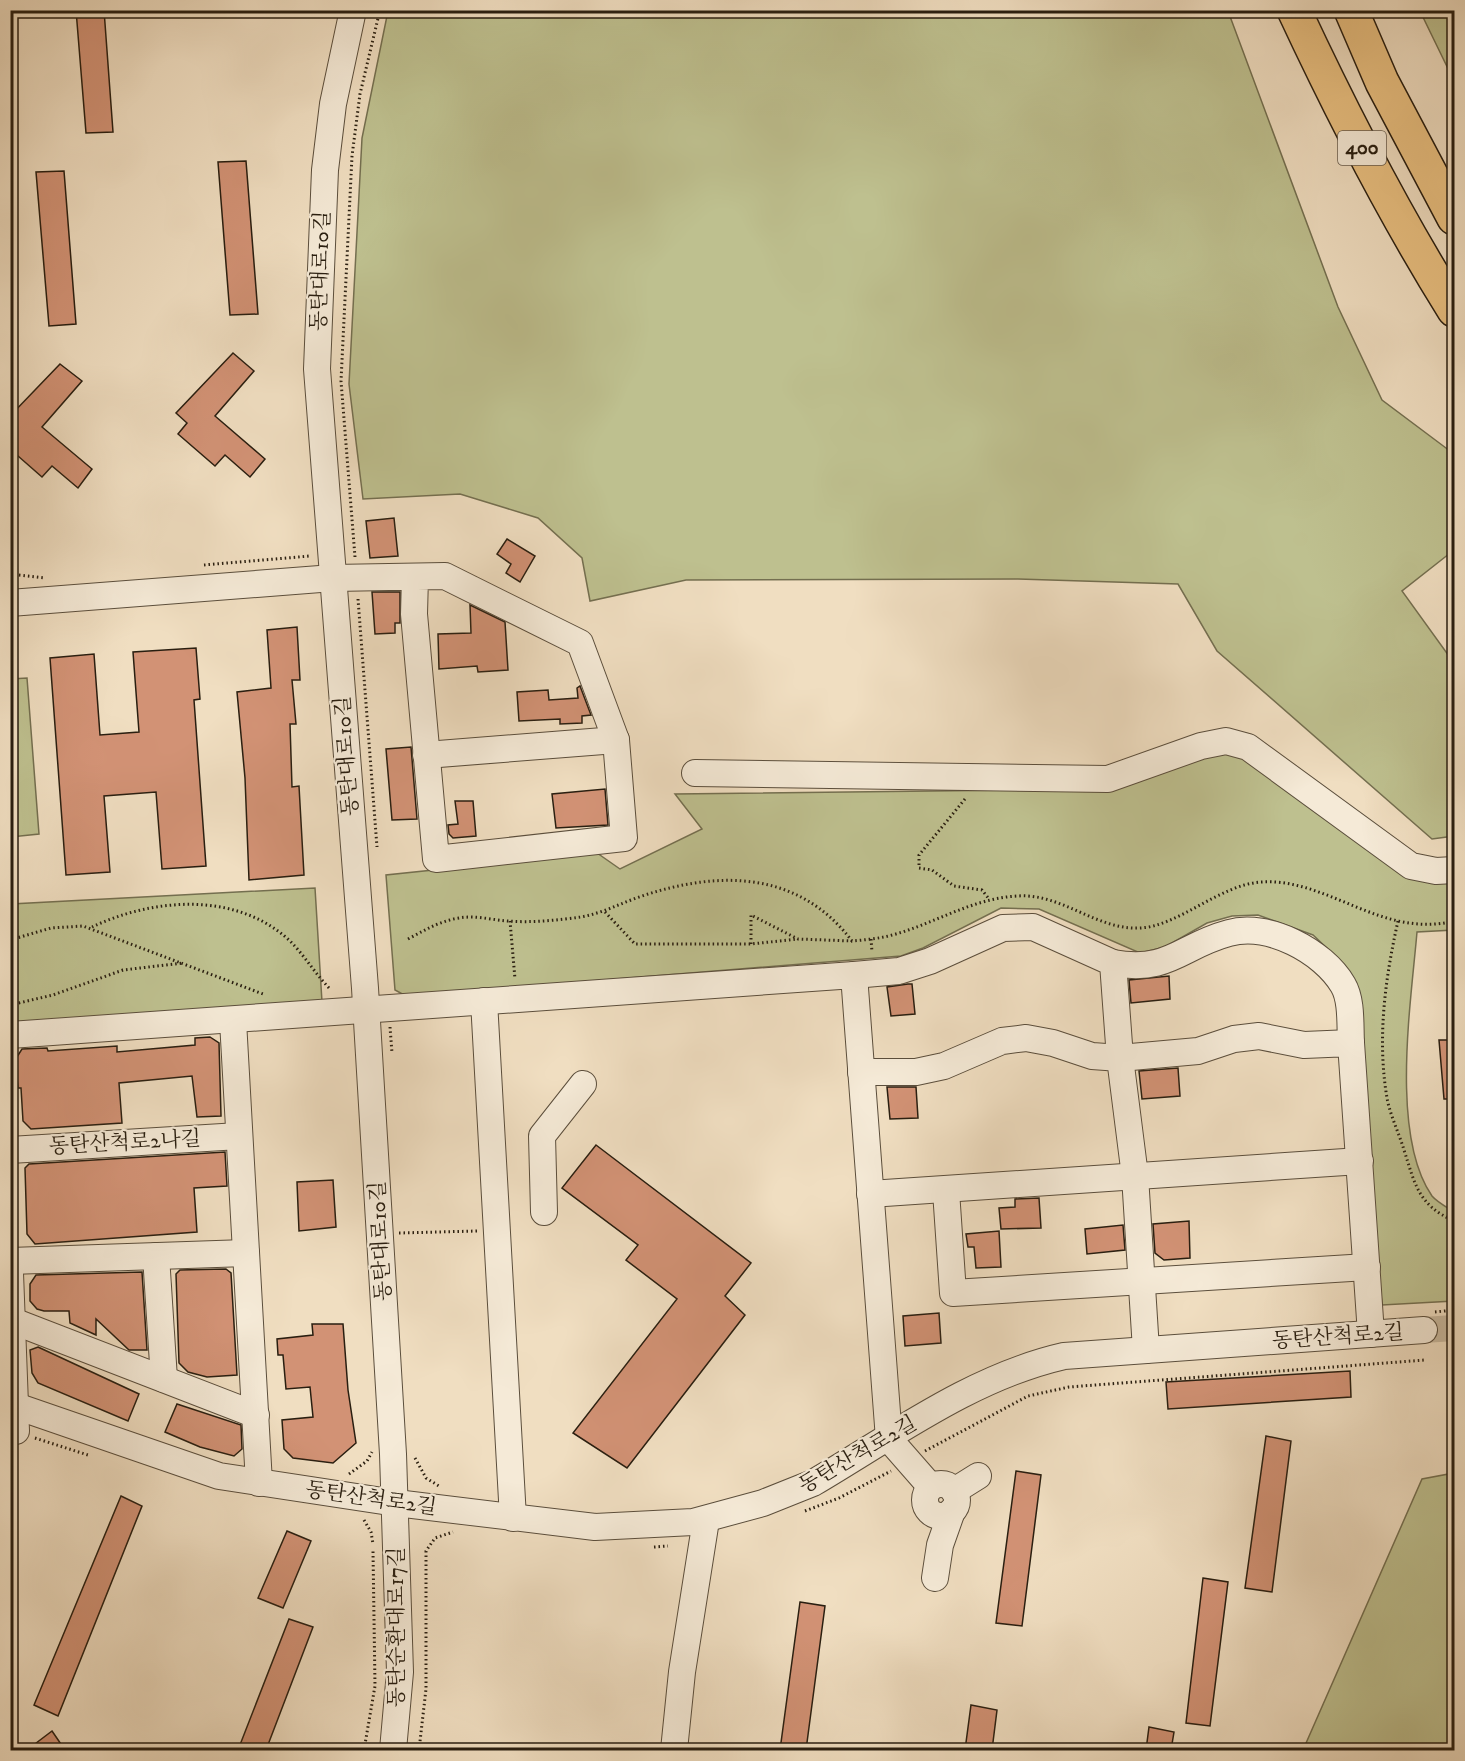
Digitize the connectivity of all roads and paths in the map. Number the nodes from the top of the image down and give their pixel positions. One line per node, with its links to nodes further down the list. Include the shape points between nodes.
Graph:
1 (353, 10): 12 (street, 동탄대로10길, via 333,104 326,170 317,369)
2 (380, 10): 12 (path, via 360,94 352,156 341,381)
3 (1294, 10): 6 (highway, 400, via 1347,118)
4 (1351, 10): 5 (highway, 400, via 1382,82)
5 (1455, 218)
6 (1455, 310)
7 (310, 556): 8 (path)
8 (204, 565)
9 (10, 574): 11 (path)
10 (415, 576): 12 (street); 14 (street, via 445,576 580,643); 15 (street, via 414,614)
11 (50, 578)
12 (345, 578): 13 (street); 18 (path); 37 (street, 동탄대로10길)
13 (10, 603)
14 (616, 740): 15 (street); 15 (street, via 624,838 436,859)
15 (426, 754)
16 (695, 773): 19 (street, via 1107,779 1226,741 1248,747 1411,866)
17 (969, 795): 20 (path, via 919,855 919,868 932,870 954,886 982,890)
18 (378, 858)
19 (1455, 870)
20 (989, 899): 23 (path, via 1020,895 1050,899 1110,923 1140,928 1163,922 1235,888 1262,882 1318,892 1371,915); 29 (path, via 885,937)
21 (604, 911): 22 (path, via 581,917); 29 (path, via 699,882 731,878 786,890 817,905 838,922); 30 (path, via 635,944)
22 (510, 921): 26 (path, via 460,918); 34 (path)
23 (1398, 921): 24 (path); 53 (path, via 1385,977 1383,1044 1387,1099 1418,1193 1441,1215)
24 (1455, 921)
25 (90, 928): 28 (path, via 51,928); 31 (path); 37 (path, via 138,910 194,903 247,914 291,942)
26 (408, 939)
27 (798, 939): 29 (path); 30 (path); 30 (path, via 751,915)
28 (10, 940)
29 (852, 941)
30 (751, 944)
31 (184, 963): 36 (path, via 262,994); 39 (path, via 123,970 53,995)
32 (1113, 963): 33 (street, via 1033,927 1003,928 899,971); 42 (street, via 1134,967 1156,965 1231,932 1259,931 1299,945 1328,964 1344,986); 43 (street)
33 (854, 975): 38 (street); 44 (street)
34 (515, 980)
35 (321, 992): 37 (path)
36 (271, 994)
37 (345, 1001): 38 (street); 40 (street); 75 (street, 동탄대로10길)
38 (484, 1001): 54 (street)
39 (10, 1005)
40 (232, 1021): 41 (street); 46 (street)
41 (10, 1035)
42 (1351, 1043): 43 (street, via 1304,1045 1259,1036 1162,1056); 48 (street)
43 (1120, 1058): 44 (street, via 1092,1056 1026,1038 1002,1041 944,1066 916,1072); 49 (street)
44 (861, 1072): 51 (street)
45 (583, 1084): 52 (street, via 542,1136)
46 (239, 1136): 47 (street, 동탄산척로2나길); 56 (street)
47 (10, 1150)
48 (1360, 1161): 49 (street); 59 (street)
49 (1135, 1176): 50 (street); 61 (street)
50 (946, 1191): 51 (street); 61 (street, via 953,1293)
51 (870, 1194): 70 (street)
52 (544, 1212)
53 (1455, 1221)
54 (497, 1230): 55 (path); 77 (street)
55 (402, 1233)
56 (246, 1253): 57 (street); 69 (street)
57 (156, 1256): 58 (street); 67 (street)
58 (10, 1261)
59 (1367, 1267): 61 (street); 64 (street)
60 (10, 1273): 62 (street)
61 (1143, 1282): 65 (street)
62 (13, 1321): 67 (street); 68 (street)
63 (1424, 1330): 64 (street, 동탄산척로2길)
64 (1371, 1334): 65 (street, 동탄산척로2길)
65 (1146, 1350): 70 (street, 동탄산척로2길, via 1064,1356 1039,1362 978,1387)
66 (1425, 1360): 71 (path, via 1069,1387 1028,1396)
67 (164, 1379): 69 (street)
68 (14, 1414): 73 (street, 동탄산척로2길, via 219,1476)
69 (256, 1415): 73 (street)
70 (889, 1439): 71 (street); 78 (street, 동탄산척로2길, via 813,1483)
71 (908, 1461): 74 (street); 76 (path, via 839,1498)
72 (978, 1476): 74 (street)
73 (260, 1483): 75 (street, 동탄산척로2길)
74 (943, 1501): 81 (street)
75 (396, 1503): 77 (street, 동탄산척로2길); 83 (street, 동탄순환대로17길, via 400,1672)
76 (796, 1514)
77 (513, 1518): 78 (street, 동탄산척로2길, via 595,1527)
78 (706, 1520): 85 (street)
79 (444, 1533): 84 (path, via 426,1551 426,1689)
80 (373, 1542): 82 (path, via 375,1686)
81 (935, 1578)
82 (364, 1750)
83 (393, 1750)
84 (419, 1750)
85 (674, 1750)

